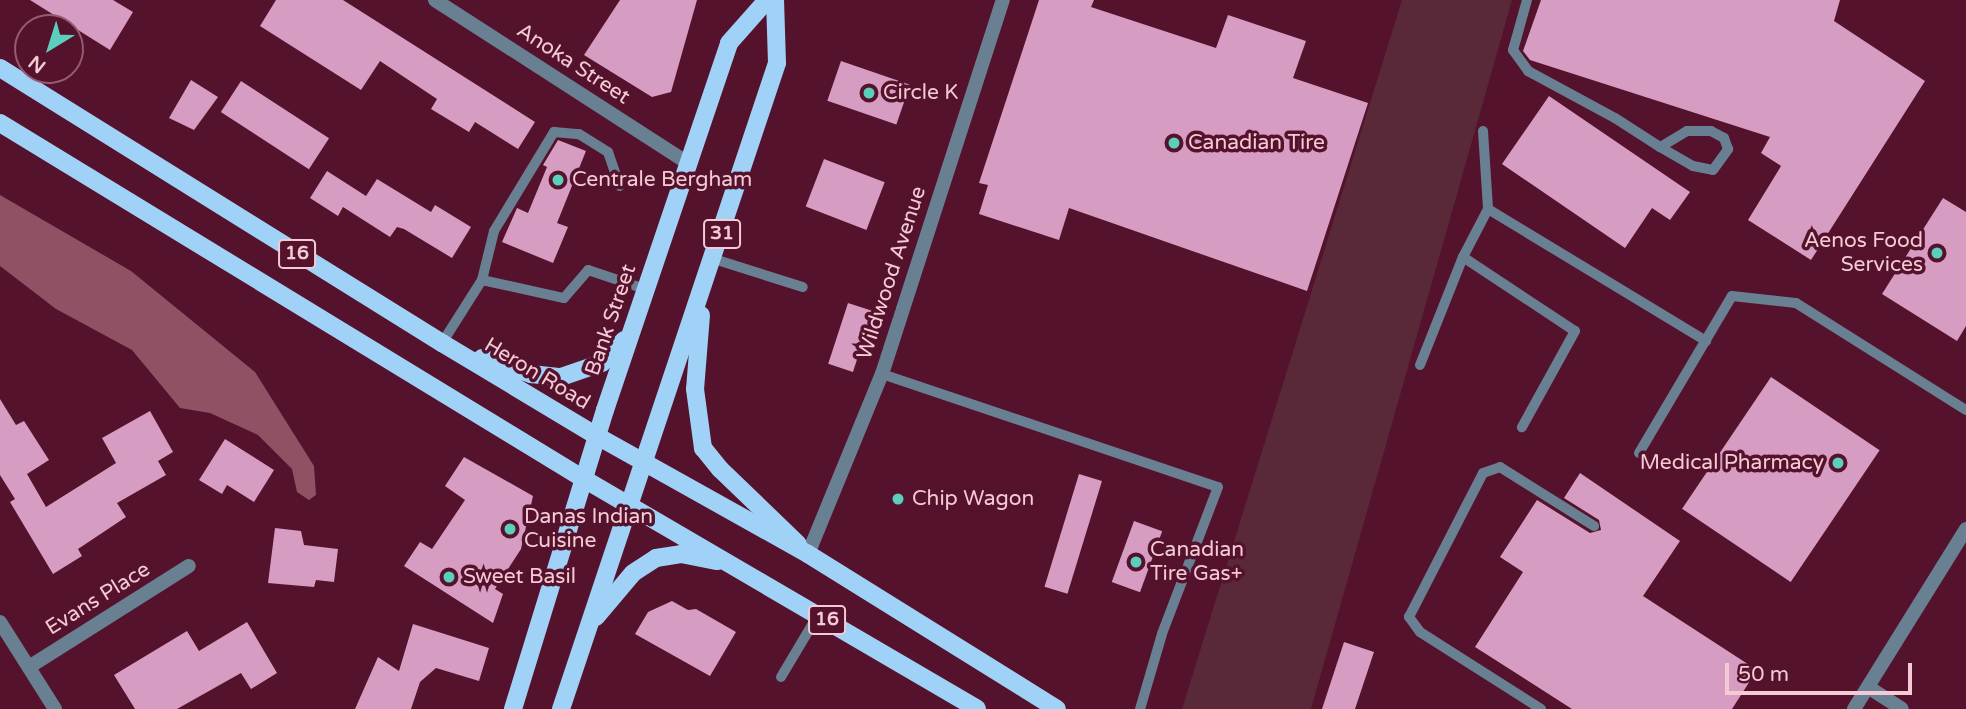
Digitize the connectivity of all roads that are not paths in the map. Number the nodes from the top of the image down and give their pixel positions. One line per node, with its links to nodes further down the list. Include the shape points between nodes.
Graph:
1 (436, 0): 10 (street, Anoka Street)
2 (767, 0): 10 (main road, Bank Street, via 729,43)
3 (775, 0): 14 (main road, 31, via 777,63)
4 (1003, 0): 23 (street, Wildwood Avenue)
5 (1527, 0): 9 (lane, via 1515,37 1518,62)
6 (0, 68): 21 (main road, Heron Road / 16)
7 (0, 123): 29 (main road, 16)
8 (1483, 131): 12 (lane)
9 (1660, 148): 9 (lane, via 1693,166 1713,170 1728,149 1724,138 1711,131 1687,131)
10 (688, 163): 17 (main road, Bank Street)
11 (620, 186): 15 (lane, via 608,152 579,134 554,132 494,231)
12 (1488, 209): 13 (lane); 20 (lane)
13 (1463, 257): 22 (lane); 25 (lane, via 1575,331)
14 (714, 259): 16 (lane); 18 (main road, 31)
15 (482, 280): 17 (lane, via 564,298 588,270); 21 (lane)
16 (803, 287)
17 (645, 289): 19 (main road, Bank Street)
18 (703, 291): 28 (main road, 31); 33 (main road, via 695,390 703,448)
19 (632, 329): 21 (main road, via 601,363 561,377 510,369); 26 (main road, Bank Street)
20 (1706, 341): 24 (lane, via 1732,296 1796,303); 27 (lane)
21 (442, 343): 26 (main road, Heron Road / 16)
22 (1420, 365)
23 (882, 374): 33 (street, Wildwood Avenue); 47 (lane, via 1218,487 1162,634)
24 (1966, 410)
25 (1522, 427)
26 (597, 436): 28 (main road, Heron Road / 16); 29 (main road, Bank Street)
27 (1639, 453)
28 (645, 464): 30 (main road, 31); 33 (main road, Heron Road / 16)
29 (584, 479): 30 (main road, 16); 44 (main road, Bank Street)
30 (629, 503): 34 (main road, 16); 38 (main road, 31)
31 (1594, 526): 48 (lane, via 1500,467 1483,473 1409,617 1420,632)
32 (1966, 529): 41 (street)
33 (808, 554): 46 (main road, Heron Road / 16)
34 (734, 565): 36 (main road, 16); 38 (main road, via 681,554 656,558 633,573)
35 (189, 566): 39 (street, Evans Place)
36 (818, 615): 40 (lane); 42 (main road, 16)
37 (0, 622): 39 (street)
38 (587, 628): 45 (main road, 31)
39 (29, 667): 43 (street)
40 (781, 677)
41 (1868, 687): 49 (street); 50 (street)
42 (976, 708)
43 (55, 709)
44 (513, 709)
45 (561, 709)
46 (1057, 709)
47 (1140, 709)
48 (1541, 709)
49 (1854, 709)
50 (1902, 709)

